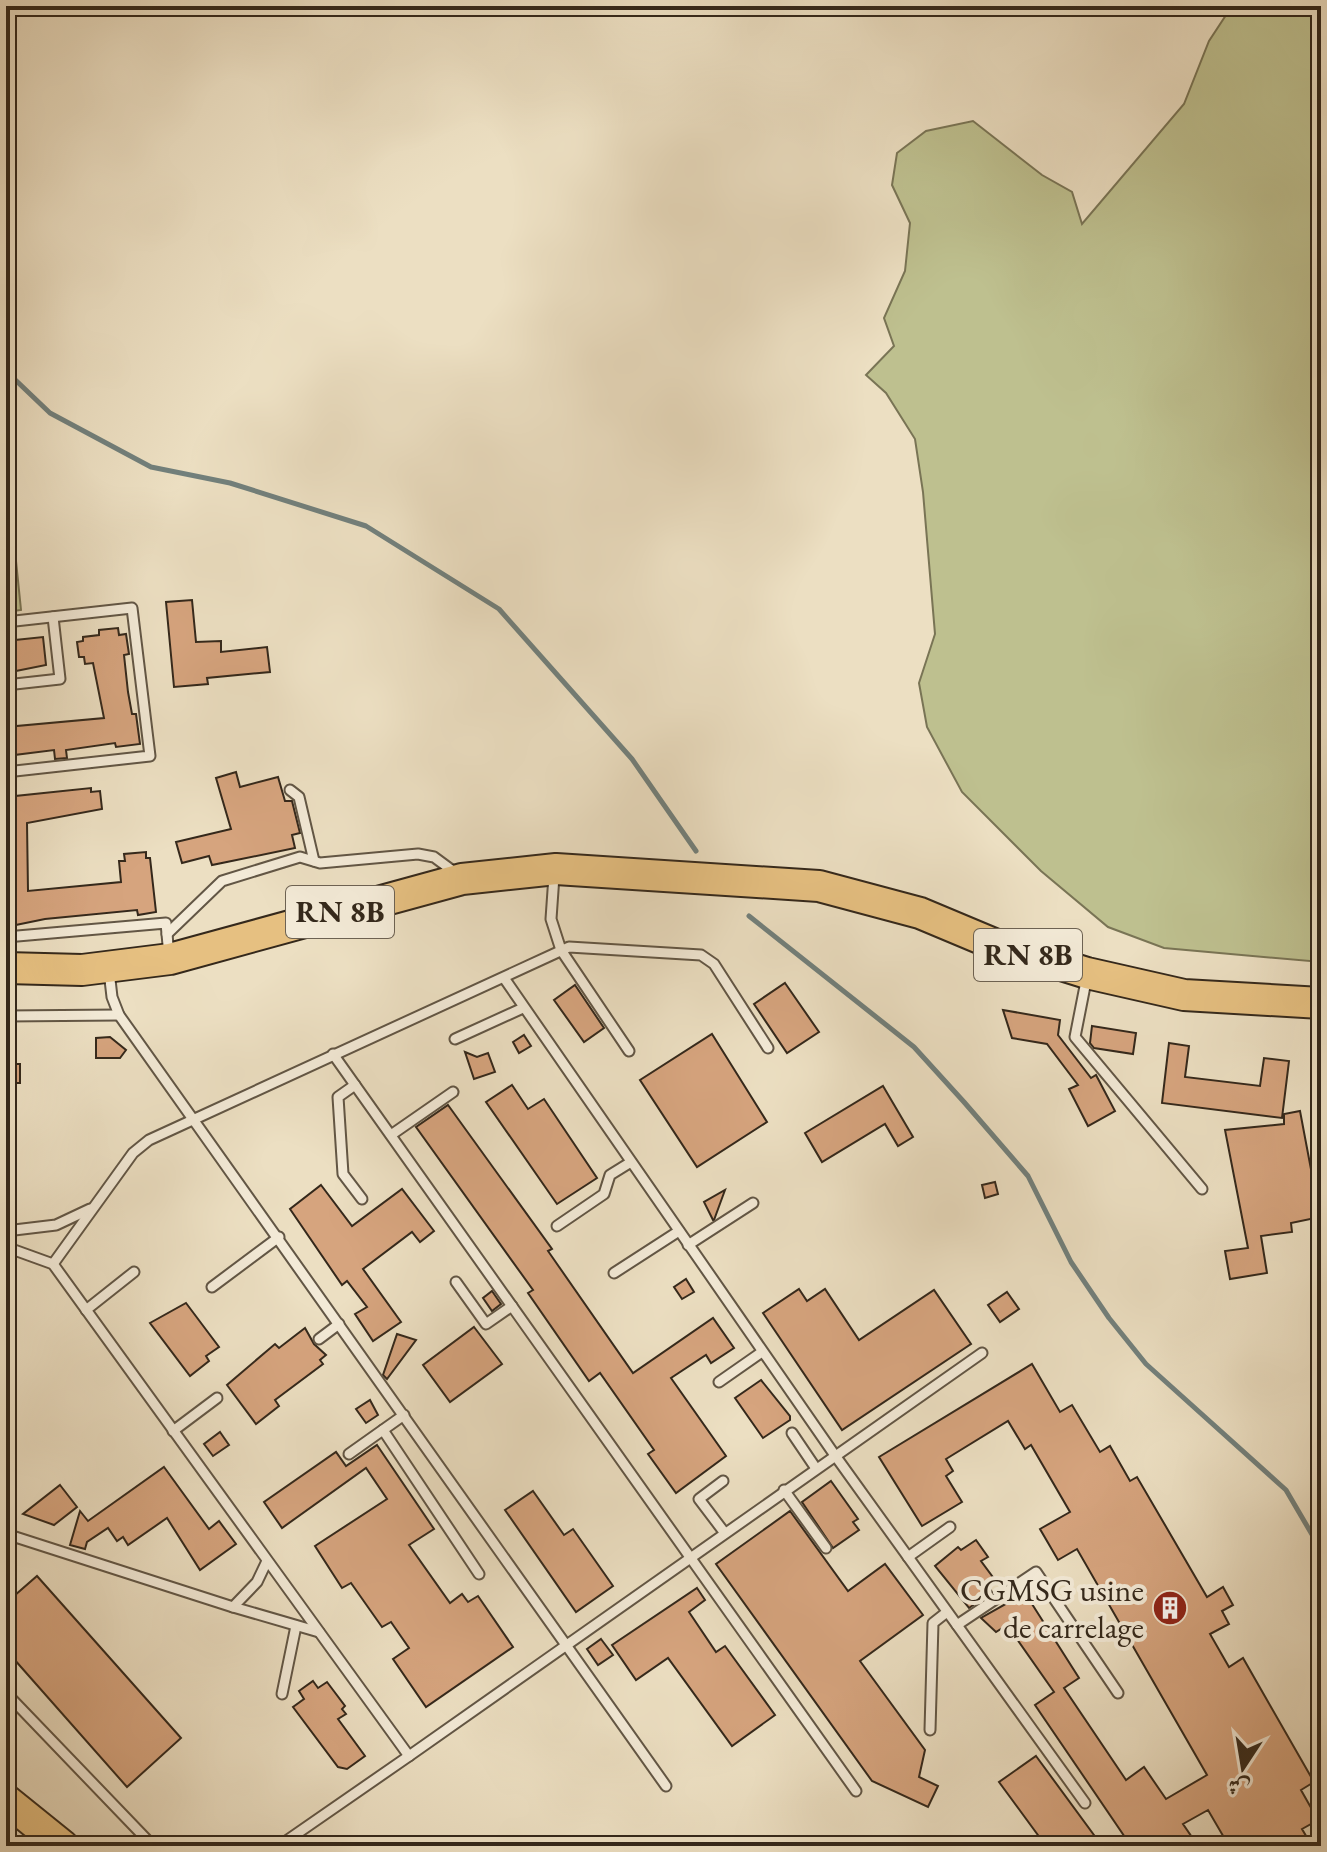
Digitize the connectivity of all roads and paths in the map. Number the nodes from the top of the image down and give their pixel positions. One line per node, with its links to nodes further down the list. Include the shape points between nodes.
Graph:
1 (53, 617): 2 (lane); 3 (lane, via 60,679); 4 (lane, via 132,608 150,756)
2 (6, 622)
3 (6, 685)
4 (6, 772)
5 (290, 790): 6 (lane, via 299,797)
6 (314, 861): 8 (lane, via 418,854 434,857); 10 (lane, via 300,857 222,881)
7 (556, 869): 8 (main road, RN 8B); 11 (lane, via 551,919); 14 (main road, RN 8B, via 819,886 868,896)
8 (462, 879): 10 (main road, RN 8B)
9 (6, 937): 10 (lane, via 166,923)
10 (169, 947): 13 (main road, RN 8B)
11 (561, 950): 15 (lane); 21 (lane, via 701,955 714,964); 22 (lane)
12 (6, 968): 13 (main road, RN 8B)
13 (109, 968): 18 (lane)
14 (1087, 973): 16 (main road, RN 8B, via 1184,995); 29 (lane, via 1075,1037)
15 (504, 978): 17 (lane); 23 (lane)
16 (1321, 1003)
17 (523, 1008): 20 (lane); 28 (lane)
18 (119, 1015): 19 (lane); 26 (lane)
19 (6, 1016)
20 (455, 1039)
21 (768, 1048)
22 (629, 1051)
23 (333, 1054): 24 (lane); 26 (lane)
24 (355, 1085): 27 (lane); 30 (lane, via 338,1097 343,1174)
25 (453, 1092): 27 (lane)
26 (194, 1116): 32 (lane, via 133,1153); 36 (lane)
27 (391, 1135): 44 (lane)
28 (631, 1162): 33 (lane, via 610,1175 604,1194); 35 (lane)
29 (1202, 1189)
30 (362, 1199)
31 (753, 1203): 37 (lane)
32 (93, 1208): 34 (lane, via 56,1225); 39 (lane)
33 (557, 1226)
34 (6, 1231)
35 (679, 1231): 37 (lane); 41 (lane)
36 (279, 1237): 43 (lane); 46 (lane)
37 (688, 1245): 48 (lane)
38 (6, 1247): 39 (lane)
39 (53, 1264): 45 (lane)
40 (134, 1272): 45 (lane)
41 (614, 1273)
42 (456, 1282): 44 (lane, via 486,1324)
43 (212, 1287)
44 (512, 1306): 65 (lane)
45 (86, 1310): 54 (lane)
46 (339, 1324): 47 (lane); 52 (lane)
47 (319, 1339)
48 (762, 1352): 50 (lane); 57 (lane)
49 (982, 1353): 57 (lane)
50 (719, 1382)
51 (217, 1398): 54 (lane)
52 (404, 1415): 53 (lane); 74 (lane)
53 (383, 1430): 56 (lane); 68 (lane)
54 (173, 1431): 67 (lane)
55 (792, 1433): 58 (lane)
56 (349, 1454)
57 (834, 1454): 58 (lane); 66 (lane)
58 (815, 1467): 60 (lane)
59 (723, 1481): 62 (lane, via 699,1499)
60 (784, 1490): 62 (lane); 64 (lane)
61 (950, 1527): 66 (lane)
62 (724, 1532): 65 (lane)
63 (6, 1534): 69 (lane)
64 (826, 1548)
65 (689, 1556): 74 (lane); 81 (lane)
66 (908, 1557): 70 (lane)
67 (267, 1561): 69 (lane, via 257,1582); 73 (lane)
68 (479, 1574)
69 (233, 1607): 72 (lane)
70 (947, 1612): 71 (lane); 78 (lane, via 933,1623)
71 (957, 1625): 76 (lane, via 1036,1572); 83 (lane)
72 (296, 1626): 73 (lane); 77 (lane)
73 (319, 1632): 79 (lane)
74 (565, 1645): 79 (lane); 80 (lane)
75 (6, 1693): 85 (lane)
76 (1118, 1693)
77 (282, 1694)
78 (930, 1730)
79 (409, 1756): 86 (lane)
80 (666, 1786)
81 (856, 1791)
82 (6, 1800): 84 (main road)
83 (1085, 1803)
84 (63, 1846)
85 (153, 1846)
86 (279, 1846)

